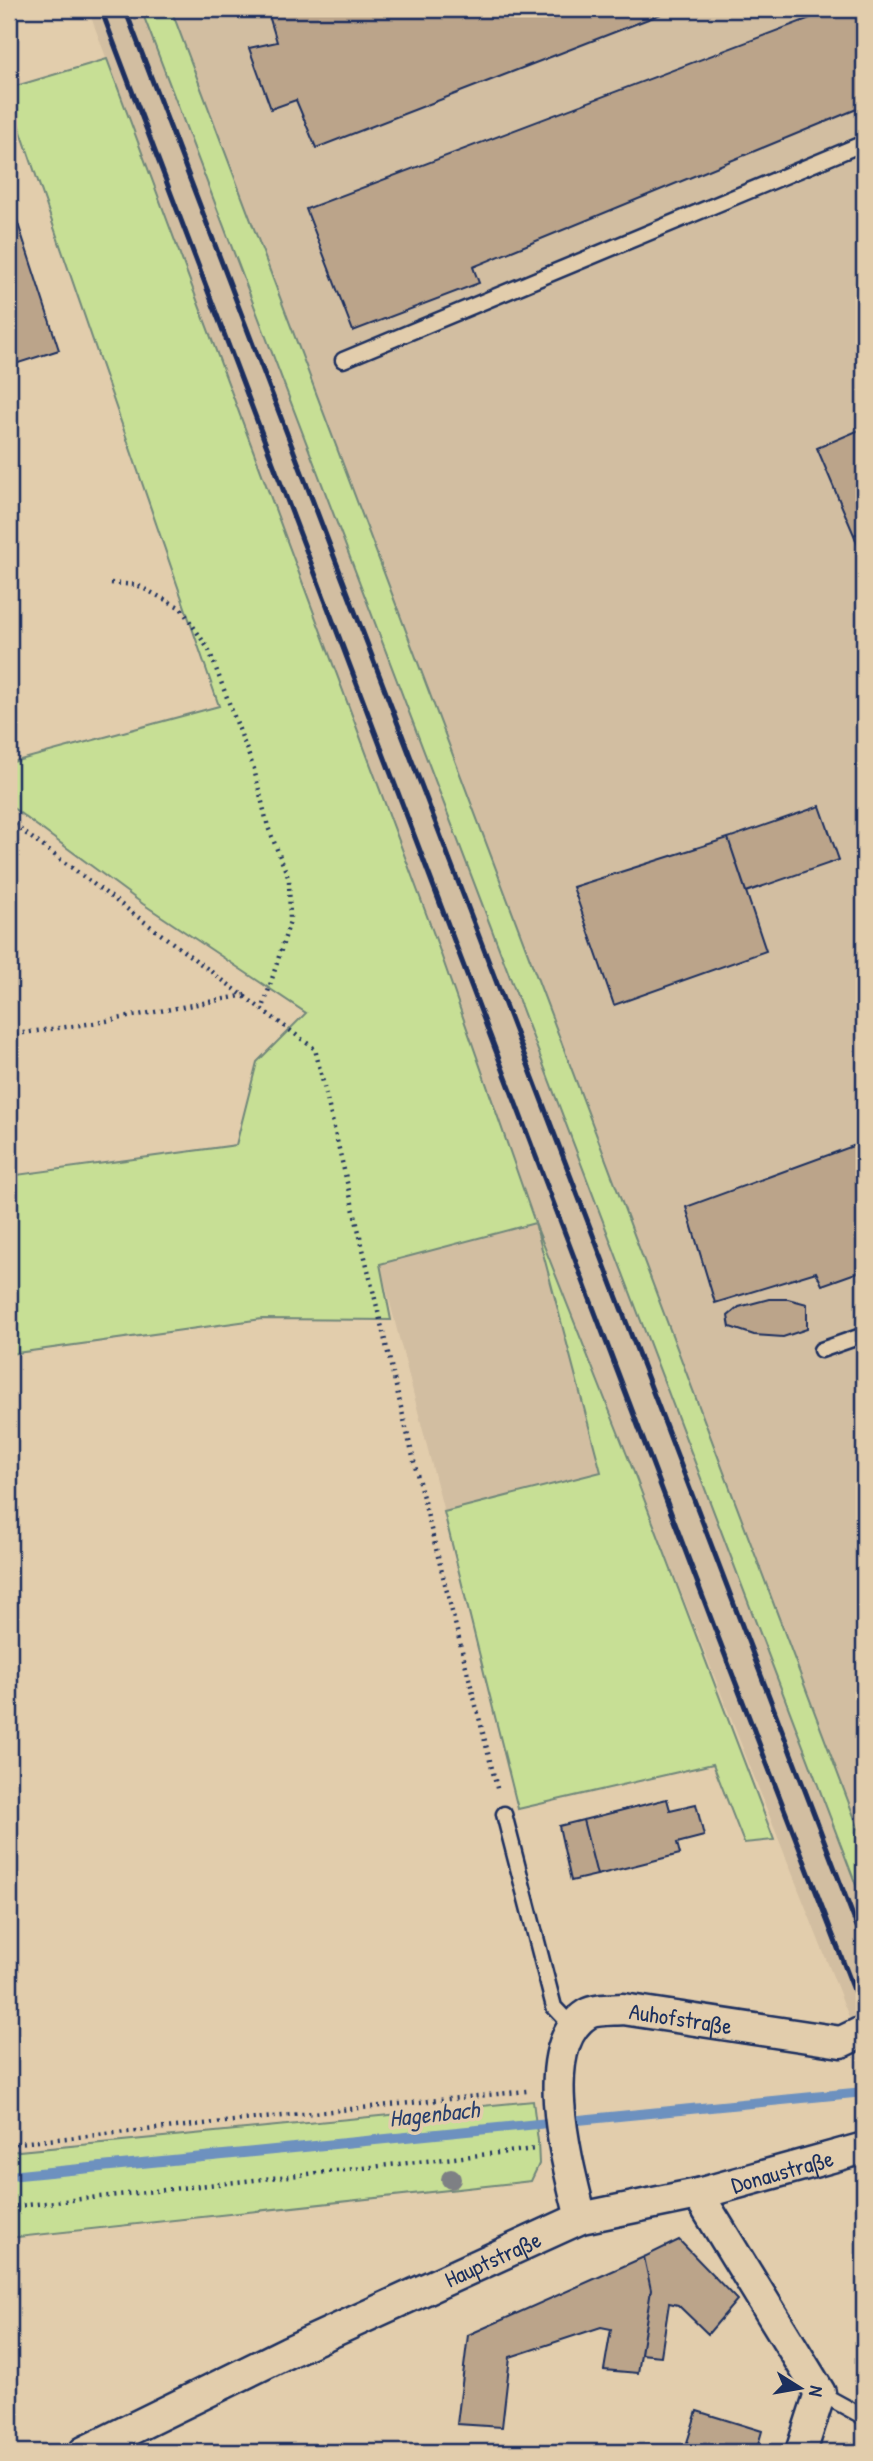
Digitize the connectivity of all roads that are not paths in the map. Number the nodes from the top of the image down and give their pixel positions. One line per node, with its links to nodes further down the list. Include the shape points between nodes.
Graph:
1 (864, 144): 2 (lane)
2 (342, 360)
3 (864, 1335): 4 (lane)
4 (821, 1350)
5 (504, 1814): 6 (lane, via 554,2007)
6 (573, 2027): 7 (street, Auhofstraße, via 588,2012 623,2008 841,2042); 10 (street, via 563,2044 559,2093 563,2143)
7 (864, 2031)
8 (864, 2148): 9 (street, Donaustraße)
9 (698, 2194): 10 (street, Hauptstraße); 11 (street)
10 (581, 2218): 13 (street, Hauptstraße, via 288,2352)
11 (820, 2393): 12 (lane); 14 (street)
12 (864, 2417)
13 (84, 2452)
14 (800, 2452)

